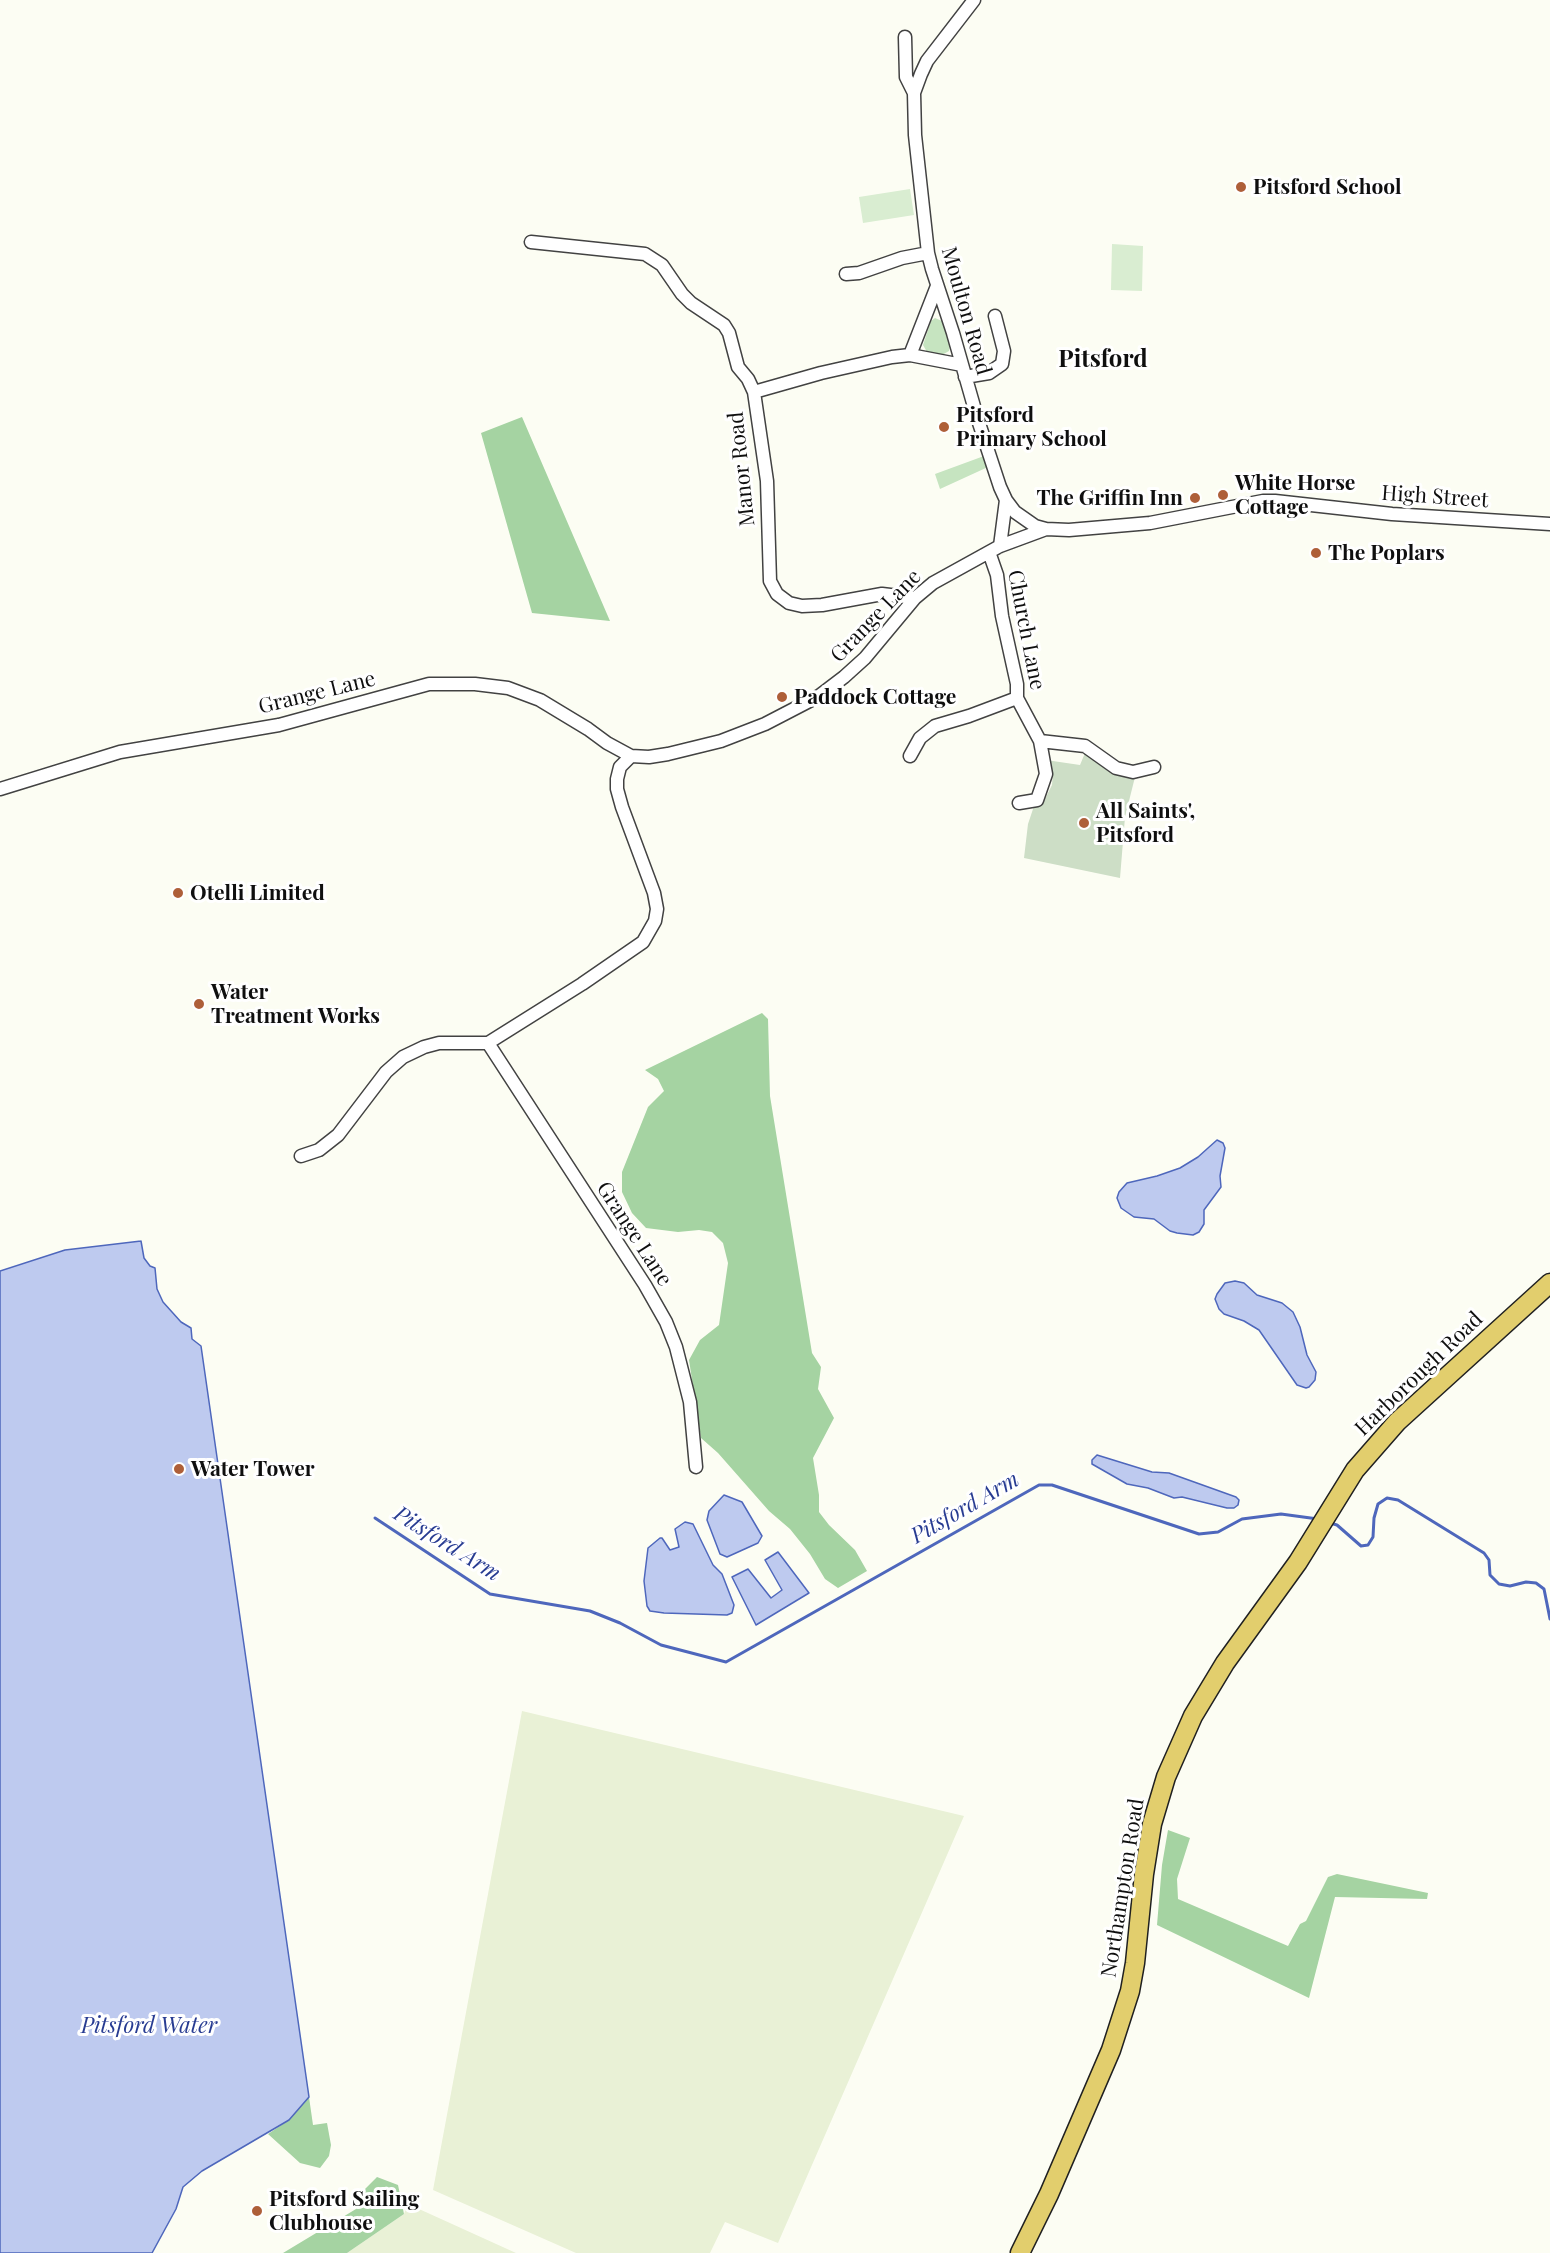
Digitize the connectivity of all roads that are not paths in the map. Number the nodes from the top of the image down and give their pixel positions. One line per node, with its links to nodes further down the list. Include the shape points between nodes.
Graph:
1 (974, 0): 3 (street, Moulton Road, via 927,61)
2 (905, 37): 3 (street, via 906,77)
3 (914, 93): 5 (street, Moulton Road)
4 (531, 242): 11 (street, via 630,251 652,257 691,303 724,325 738,367)
5 (928, 253): 6 (street); 7 (street, Moulton Road)
6 (846, 274)
7 (937, 286): 9 (street); 10 (street, Moulton Road)
8 (995, 316): 10 (street, via 1004,351 1002,364 989,373)
9 (910, 355): 10 (street, Manor Road); 11 (street, Manor Road)
10 (963, 371): 12 (street, Moulton Road)
11 (754, 392): 17 (street, Manor Road, via 767,481 770,581 777,594 802,606 882,594)
12 (1006, 500): 14 (street, Moulton Road, via 1024,520); 16 (street)
13 (1550, 524): 15 (street, High Street, via 1263,501 1150,524)
14 (1046, 529): 15 (street, Moulton Road); 16 (street, Grange Lane)
15 (1069, 530)
16 (994, 549): 17 (street, Grange Lane, via 933,583); 18 (street, Church Lane)
17 (915, 598): 20 (street, Grange Lane, via 865,658 819,696 721,741 668,754)
18 (1017, 698): 19 (street, Church Lane); 21 (street, via 934,726 920,738)
19 (1040, 741): 22 (street, via 1085,746 1116,768 1133,772); 24 (street, Church Lane, via 1046,774 1041,790 1037,800)
20 (631, 756): 23 (street, Grange Lane, via 540,700 508,688 429,684 279,725 120,752); 25 (street, via 620,767 617,789 654,893 657,909 650,933 622,958)
21 (910, 756)
22 (1154, 767)
23 (0, 789)
24 (1019, 803)
25 (488, 1043): 26 (street, via 439,1043 403,1057 386,1072 338,1135 319,1150); 28 (street, Grange Lane, via 666,1322 690,1402)
26 (301, 1156)
27 (1550, 1283): 29 (highway, Harborough Road, via 1397,1422 1355,1470)
28 (696, 1467)
29 (1306, 1549): 30 (highway, Northampton Road, via 1211,1684 1173,1758 1150,1835 1130,1991 1095,2089)
30 (1020, 2253)

